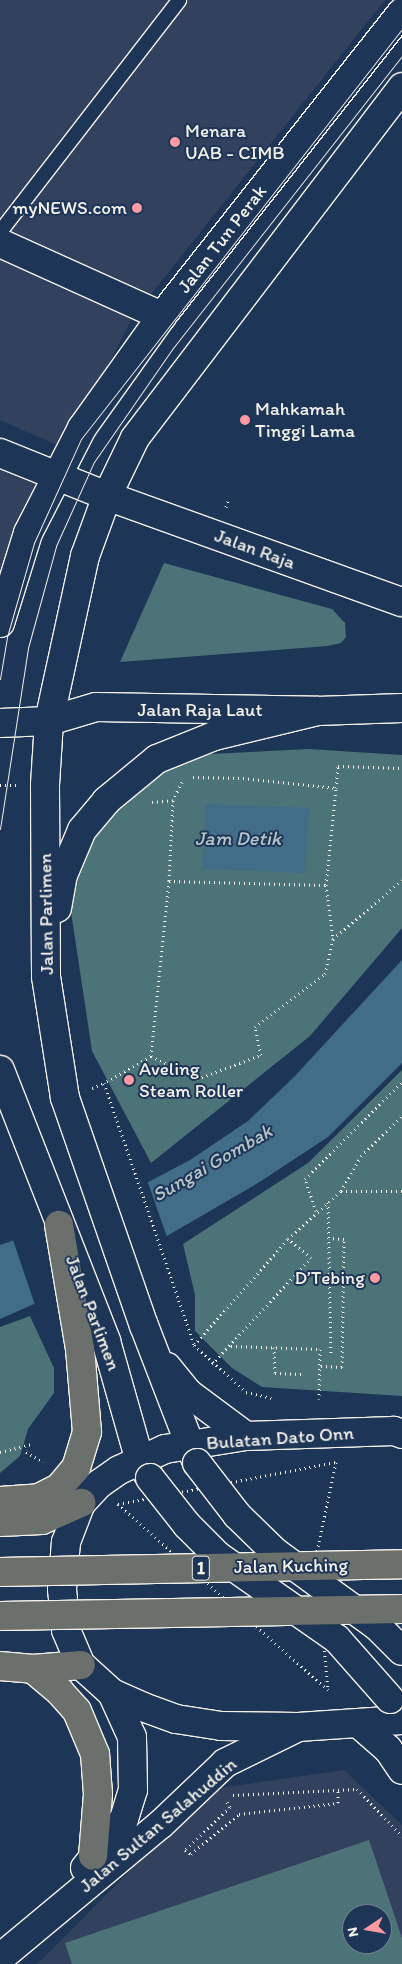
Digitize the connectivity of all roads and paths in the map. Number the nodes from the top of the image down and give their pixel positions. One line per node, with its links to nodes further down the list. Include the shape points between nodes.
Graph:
1 (179, 0): 4 (lane)
2 (402, 12): 6 (street, Jalan Tun Perak)
3 (402, 87): 9 (street, via 135,438)
4 (0, 232)
5 (0, 243): 6 (street)
6 (162, 316): 8 (street, Jalan Tun Perak, via 82,428)
7 (0, 453): 8 (street, Jalan Raja)
8 (56, 476): 9 (street, Jalan Raja); 11 (street, via 28,533)
9 (107, 496): 10 (street, Jalan Raja); 14 (street, Jalan Parlimen, via 85,556)
10 (402, 602)
11 (0, 623)
12 (402, 708): 13 (street, Jalan Raja Laut)
13 (317, 711): 14 (street, Jalan Raja Laut, via 96,707); 22 (street, via 214,736 157,758 106,801 82,830 63,875)
14 (49, 721): 15 (street, Jalan Raja Laut); 22 (street, Jalan Parlimen, via 45,785)
15 (0, 723)
16 (402, 768): 17 (path, via 338,766)
17 (336, 788): 19 (path, via 243,778 185,777 174,800); 20 (path)
18 (402, 880): 21 (path)
19 (169, 881): 20 (path); 23 (path)
20 (326, 885): 21 (path)
21 (333, 939): 23 (path, via 325,974 255,1027 261,1055 197,1079)
22 (46, 976): 34 (street, Jalan Parlimen, via 65,1098)
23 (151, 1056): 35 (path, via 104,1083)
24 (0, 1070): 31 (street, Jalan Parlimen)
25 (402, 1082): 30 (path, via 305,1179)
26 (402, 1116): 27 (path, via 361,1156)
27 (341, 1191): 28 (path); 29 (path)
28 (402, 1191)
29 (328, 1201): 30 (path); 32 (path)
30 (316, 1211): 33 (path)
31 (58, 1225): 51 (street, Jalan Parlimen, via 106,1341 127,1418); 52 (highway, via 80,1349 87,1432 76,1468 59,1488 39,1498)
32 (329, 1238): 38 (path); 40 (path, via 344,1239 342,1367)
33 (288, 1239): 35 (path); 36 (path, via 311,1258)
34 (144, 1326): 45 (street, Jalan Parlimen, via 172,1376 188,1393); 49 (street, Jalan Parlimen)
35 (194, 1346): 39 (path)
36 (231, 1346): 37 (path); 39 (path)
37 (274, 1347): 40 (path, via 320,1349); 41 (path, via 274,1373)
38 (331, 1353)
39 (212, 1364): 42 (path, via 246,1392)
40 (321, 1366): 43 (path)
41 (302, 1374)
42 (271, 1398)
43 (319, 1399)
44 (399, 1432): 45 (street, Bulatan Dato Onn)
45 (246, 1436): 49 (street, Bulatan Dato Onn)
46 (31, 1444): 47 (path)
47 (0, 1452)
48 (26, 1452): 50 (path)
49 (193, 1454): 51 (street, Bulatan Dato Onn, via 165,1449); 59 (street, Jalan Parlimen, bridge, via 237,1515 275,1552 377,1626)
50 (48, 1464)
51 (136, 1470): 53 (street, Bulatan Dato Onn, via 99,1484); 64 (street, bridge, via 218,1556 337,1640)
52 (0, 1501)
53 (81, 1503): 54 (highway, via 42,1520); 60 (street, Bulatan Dato Onn, via 66,1542 62,1589 66,1630)
54 (0, 1522)
55 (402, 1564): 56 (highway, Jalan Kuching / 1, bridge)
56 (0, 1572)
57 (402, 1609): 58 (highway, bridge)
58 (0, 1616)
59 (402, 1651)
60 (81, 1665): 62 (highway); 63 (street, Bulatan Dato Onn)
61 (0, 1666): 62 (highway)
62 (33, 1668): 70 (highway, via 77,1711 95,1754 98,1794)
63 (112, 1693): 66 (street, Bulatan Dato Onn, via 188,1721 221,1726); 70 (street, Jalan Sultan Salahuddin, via 132,1737 133,1790 124,1819)
64 (398, 1717): 65 (street, Bulatan Dato Onn)
65 (359, 1724): 66 (street, Bulatan Dato Onn); 67 (street, via 388,1749)
66 (298, 1727): 71 (street, Jalan Sultan Salahuddin, via 225,1763 161,1824)
67 (402, 1770)
68 (338, 1790): 68 (path, via 223,1796 230,1807 185,1850 191,1854 239,1814 338,1803); 69 (path, via 357,1789)
69 (402, 1836)
70 (94, 1856): 71 (street, Jalan Sultan Salahuddin)
71 (49, 1915): 72 (street, Jalan Sultan Salahuddin)
72 (0, 1958)

